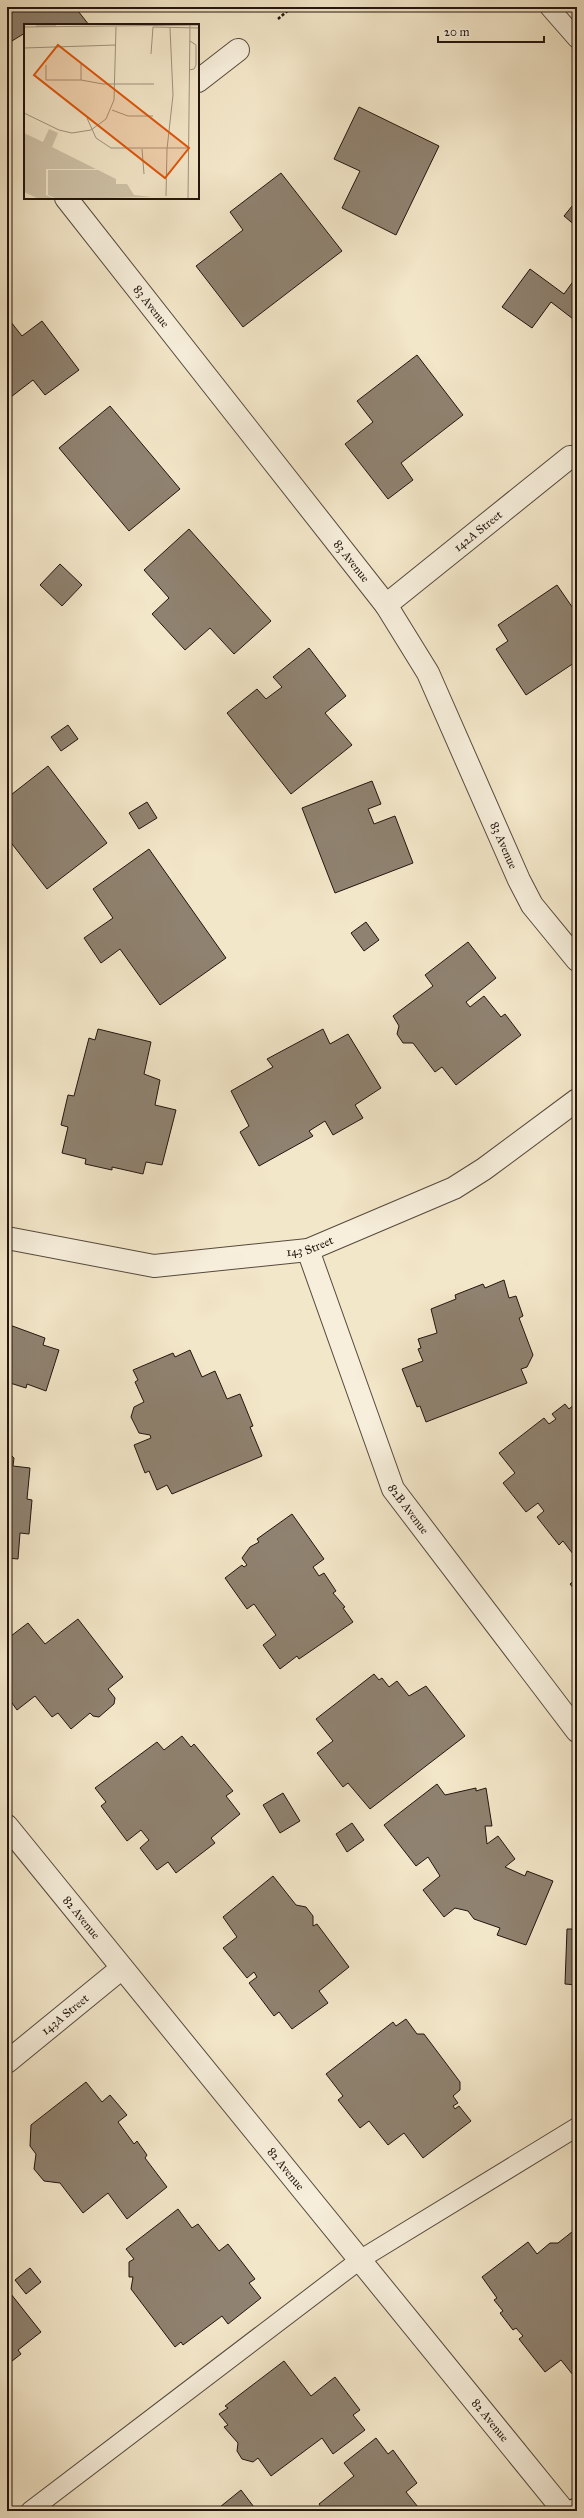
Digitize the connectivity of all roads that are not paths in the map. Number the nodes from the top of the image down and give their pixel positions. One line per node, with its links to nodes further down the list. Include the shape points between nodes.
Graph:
1 (549, 7): 2 (lane)
2 (577, 39)
3 (238, 50): 4 (street)
4 (199, 80)
5 (67, 199): 7 (street, 83 Avenue)
6 (570, 457): 7 (street, 142A Street)
7 (386, 605): 8 (street, 83 Avenue, via 428,673 526,892 544,921)
8 (577, 960)
9 (577, 1100): 11 (street, 143 Street, via 484,1169 454,1188)
10 (7, 1238): 11 (street, 143 Street, via 154,1266)
11 (308, 1250): 12 (street, 82B Avenue, via 393,1489)
12 (577, 1730)
13 (7, 1826): 14 (street, 82 Avenue)
14 (122, 1968): 15 (street, 143A Street); 17 (street, 82 Avenue)
15 (7, 2062)
16 (577, 2127): 17 (lane)
17 (361, 2259): 19 (lane); 20 (street, 82 Avenue)
18 (577, 2509): 21 (street)
19 (30, 2511)
20 (564, 2511)
21 (574, 2511)

